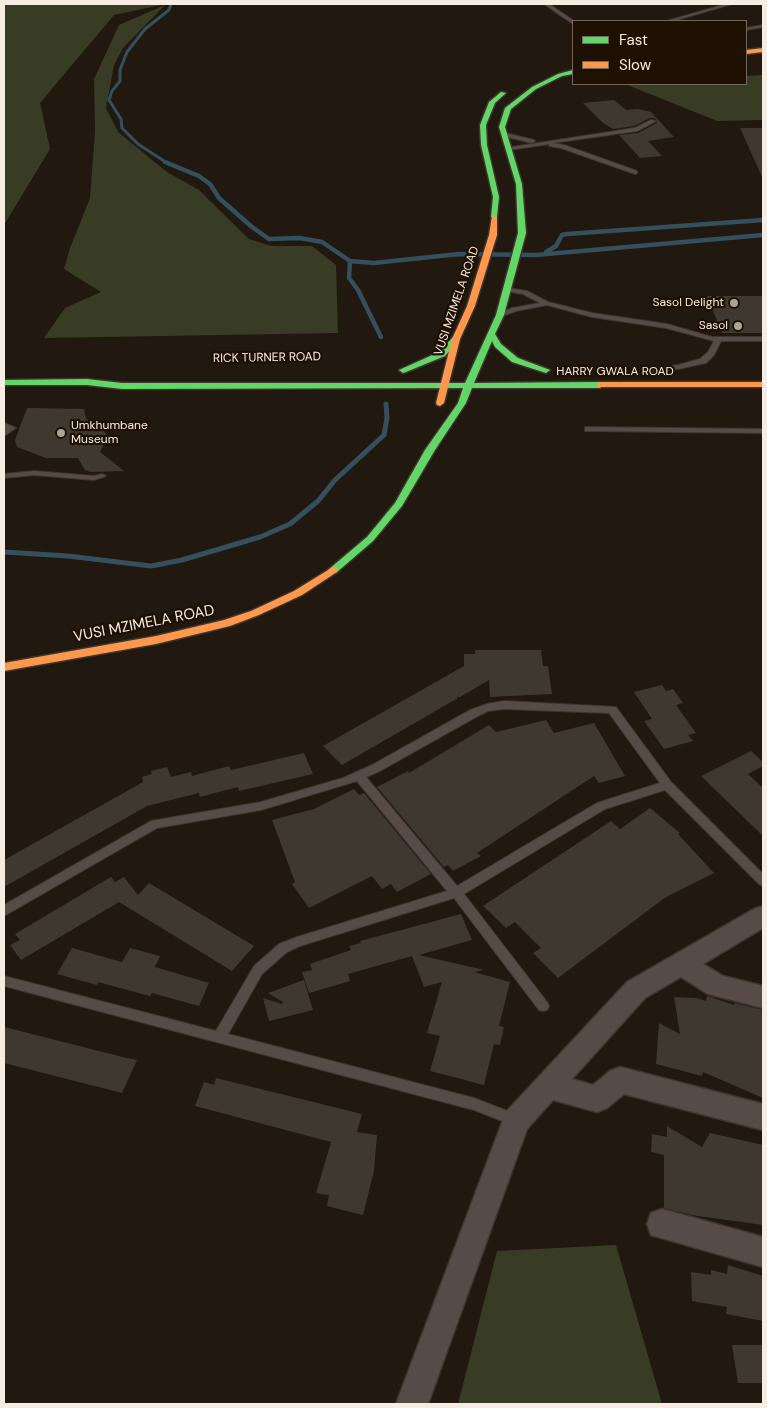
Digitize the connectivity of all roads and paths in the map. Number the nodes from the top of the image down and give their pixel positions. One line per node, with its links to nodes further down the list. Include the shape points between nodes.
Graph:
1 (546, 4): 4 (lane)
2 (730, 4): 3 (lane)
3 (673, 20)
4 (572, 22)
5 (763, 26): 6 (lane)
6 (747, 30)
7 (763, 45): 8 (main road)
8 (747, 46)
9 (763, 50): 10 (main road)
10 (747, 52)
11 (572, 64): 22 (main road, VUSI MZIMELA ROAD, via 516,86 492,102 483,125 484,145 496,197 493,235 471,306)
12 (572, 72): 14 (main road, VUSI MZIMELA ROAD, via 534,88 508,108 502,128)
13 (653, 121): 15 (lane, via 637,129)
14 (505, 135): 15 (lane); 16 (main road, VUSI MZIMELA ROAD)
15 (537, 143): 16 (lane); 17 (lane, via 562,146)
16 (509, 148): 18 (main road, VUSI MZIMELA ROAD, via 521,196 522,233)
17 (635, 172)
18 (507, 290): 19 (lane, via 525,292); 20 (main road, VUSI MZIMELA ROAD)
19 (546, 304): 20 (lane, via 514,309); 23 (lane, via 614,320 675,327)
20 (500, 315): 21 (main road, VUSI MZIMELA ROAD)
21 (492, 335): 25 (main road, VUSI MZIMELA ROAD); 27 (main road, HARRY GWALA ROAD, via 515,360 551,370)
22 (456, 339): 25 (main road, VUSI MZIMELA ROAD); 25 (main road, via 433,359 398,370)
23 (718, 340): 24 (lane); 29 (lane, via 703,361)
24 (763, 340)
25 (452, 370): 26 (main road); 35 (main road, VUSI MZIMELA ROAD); 36 (main road, VUSI MZIMELA ROAD)
26 (490, 370)
27 (507, 370)
28 (707, 370): 29 (main road, HARRY GWALA ROAD)
29 (644, 371)
30 (184, 374): 31 (main road, RICK TURNER ROAD, via 125,376)
31 (87, 382): 32 (main road, RICK TURNER ROAD); 34 (main road, RICK TURNER ROAD, via 122,386)
32 (4, 383)
33 (763, 385): 36 (main road, HARRY GWALA ROAD)
34 (399, 386): 35 (main road, RICK TURNER ROAD); 37 (main road)
35 (445, 386): 36 (main road, HARRY GWALA ROAD); 42 (main road, VUSI MZIMELA ROAD)
36 (468, 386): 42 (main road, VUSI MZIMELA ROAD, via 462,403)
37 (420, 398)
38 (4, 426): 41 (lane, via 12,428)
39 (588, 429): 40 (lane)
40 (763, 431)
41 (4, 434)
42 (430, 450): 46 (main road, VUSI MZIMELA ROAD, via 384,524 345,561 298,593 255,613 194,632)
43 (4, 476): 44 (lane)
44 (102, 476)
45 (4, 656): 46 (main road)
46 (47, 658): 47 (main road, VUSI MZIMELA ROAD)
47 (4, 667)
48 (359, 775): 49 (lane, via 474,713 504,705 612,710); 51 (lane); 52 (lane, via 261,806 155,824)
49 (667, 785): 50 (lane); 51 (lane, via 601,806)
50 (763, 881)
51 (456, 894): 57 (lane); 58 (lane, via 283,948 258,970)
52 (4, 912)
53 (763, 916): 54 (street)
54 (681, 964): 56 (street, via 717,986); 59 (street, via 636,990)
55 (4, 981): 58 (lane)
56 (763, 997)
57 (543, 1006)
58 (219, 1037): 61 (lane, via 474,1104)
59 (548, 1086): 60 (street, via 597,1099 620,1080); 61 (street)
60 (763, 1117)
61 (516, 1121): 64 (street)
62 (662, 1224): 63 (street)
63 (763, 1252)
64 (412, 1404)

